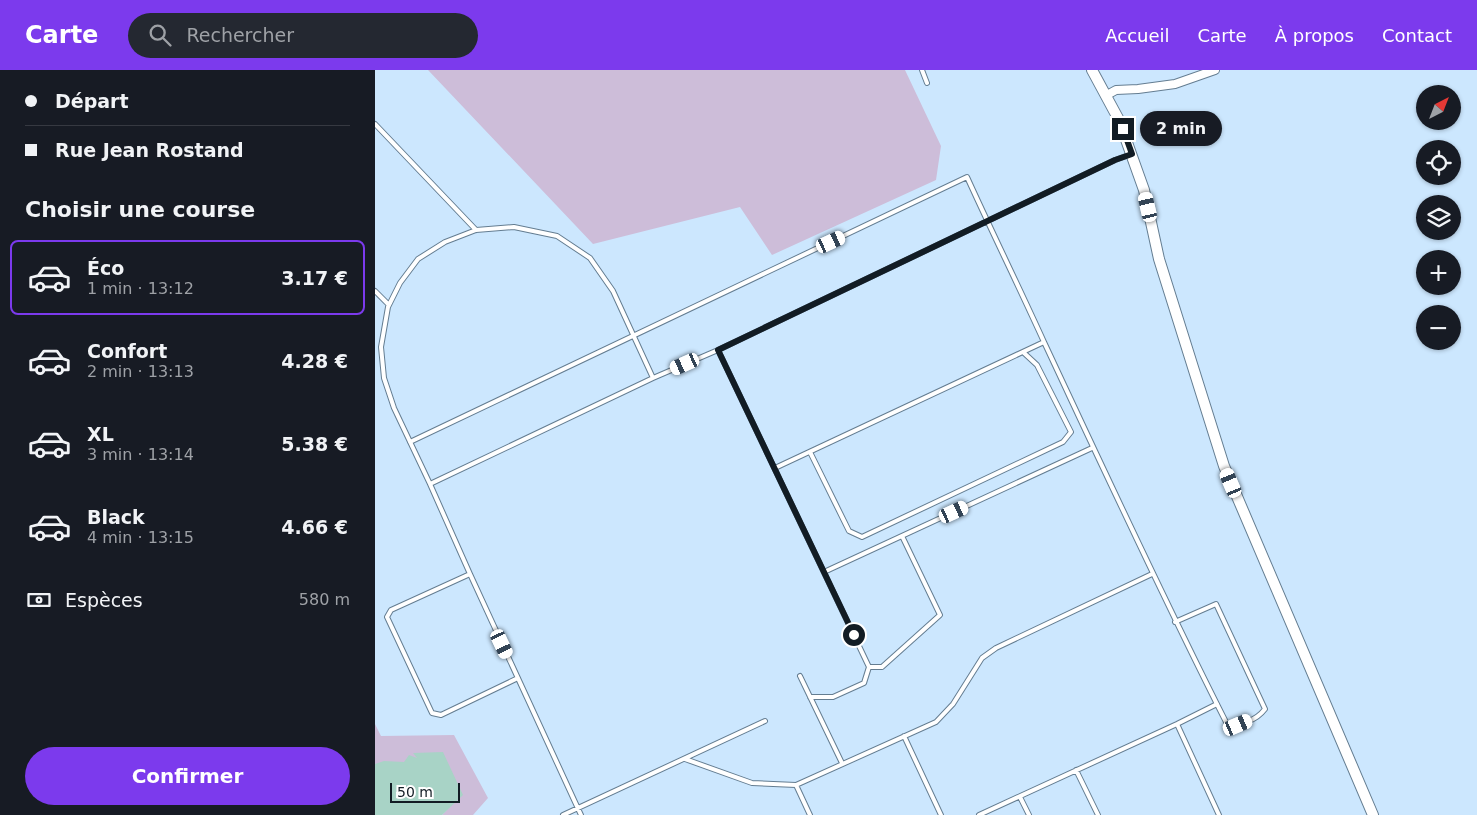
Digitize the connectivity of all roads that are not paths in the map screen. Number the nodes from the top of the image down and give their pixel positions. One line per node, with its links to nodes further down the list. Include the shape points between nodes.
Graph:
1 (922, 70): 4 (lane)
2 (1092, 70): 5 (street)
3 (1215, 70): 5 (street, via 1175,84 1116,90)
4 (927, 82)
5 (1107, 95): 7 (street)
6 (375, 124): 9 (lane)
7 (1132, 154): 8 (lane); 49 (street, via 1144,190 1159,259 1224,466)
8 (986, 220): 12 (lane, via 967,177); 13 (lane); 14 (lane)
9 (475, 230): 11 (lane, via 445,242 418,259); 12 (lane, via 514,227 557,236 590,258 613,291)
10 (375, 291): 11 (lane)
11 (389, 305): 17 (lane, via 381,347 384,378)
12 (632, 335): 16 (lane); 17 (lane)
13 (1044, 342): 15 (lane); 18 (lane)
14 (718, 350): 16 (lane); 20 (lane)
15 (1023, 352): 19 (lane); 19 (lane, via 1037,365 1071,432 1063,442 862,537 849,531)
16 (653, 378): 21 (lane)
17 (410, 442): 21 (lane)
18 (1092, 448): 22 (lane); 25 (lane)
19 (809, 452): 20 (lane)
20 (775, 468): 23 (lane)
21 (430, 484): 24 (lane)
22 (902, 536): 23 (lane); 27 (lane, via 940,615 882,667)
23 (824, 572): 27 (lane)
24 (470, 574): 29 (lane); 29 (lane, via 391,610 387,617 432,713 441,715)
25 (1152, 574): 26 (lane); 34 (lane, via 996,648 981,658 953,704 936,722)
26 (1175, 622): 31 (lane); 31 (lane, via 1216,604 1265,709 1260,716 1238,725 1227,724)
27 (869, 667): 30 (lane, via 864,683 833,697)
28 (800, 676): 30 (lane)
29 (518, 678): 40 (lane)
30 (810, 697): 36 (lane)
31 (1217, 704): 33 (lane)
32 (765, 721): 35 (lane)
33 (1177, 724): 37 (lane); 48 (lane)
34 (904, 736): 36 (lane); 44 (lane)
35 (685, 759): 38 (lane, via 752,783); 40 (lane)
36 (842, 763): 38 (lane)
37 (1076, 770): 39 (lane); 47 (lane)
38 (796, 785): 43 (lane)
39 (1020, 797): 45 (lane); 46 (lane)
40 (578, 808): 41 (lane); 42 (lane)
41 (563, 815)
42 (581, 815)
43 (811, 815)
44 (941, 815)
45 (979, 815)
46 (1029, 815)
47 (1098, 815)
48 (1219, 815)
49 (1373, 815)

